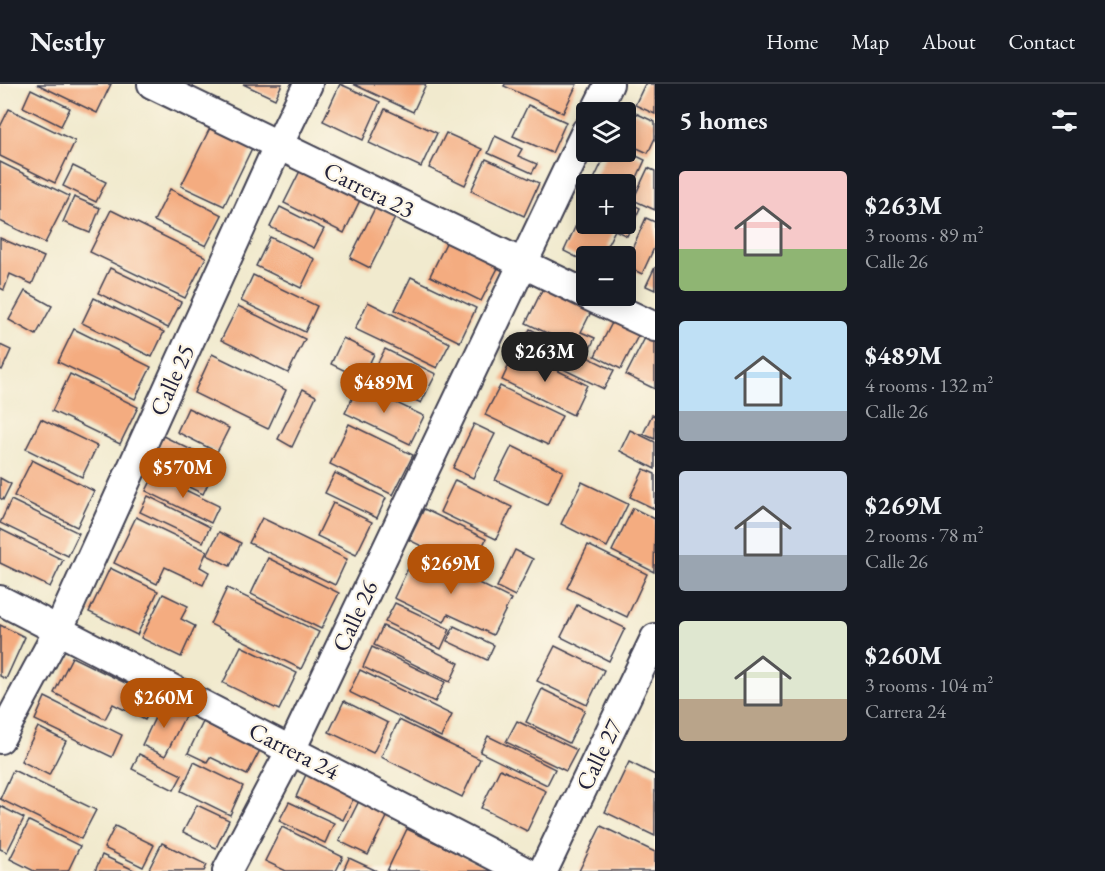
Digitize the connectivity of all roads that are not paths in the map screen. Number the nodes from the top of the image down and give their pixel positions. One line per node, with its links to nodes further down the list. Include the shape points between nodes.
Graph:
1 (152, 84): 5 (street, Carrera 23)
2 (308, 84): 5 (street, Calle 25)
3 (609, 84): 4 (street)
4 (600, 102)
5 (278, 146): 7 (street, Carrera 23); 12 (street, Calle 25)
6 (576, 152): 7 (street, Calle 26)
7 (522, 264): 8 (street, Carrera 23); 15 (street, Calle 26)
8 (576, 289)
9 (611, 306): 10 (street, Carrera 23)
10 (655, 327)
11 (0, 600): 12 (street, Carrera 24)
12 (58, 631): 14 (street, Calle 25); 15 (street, Carrera 24)
13 (655, 638): 18 (street, Calle 27)
14 (0, 739)
15 (291, 750): 16 (street, Calle 26); 17 (street, Carrera 24)
16 (226, 871)
17 (524, 871)
18 (543, 871)

